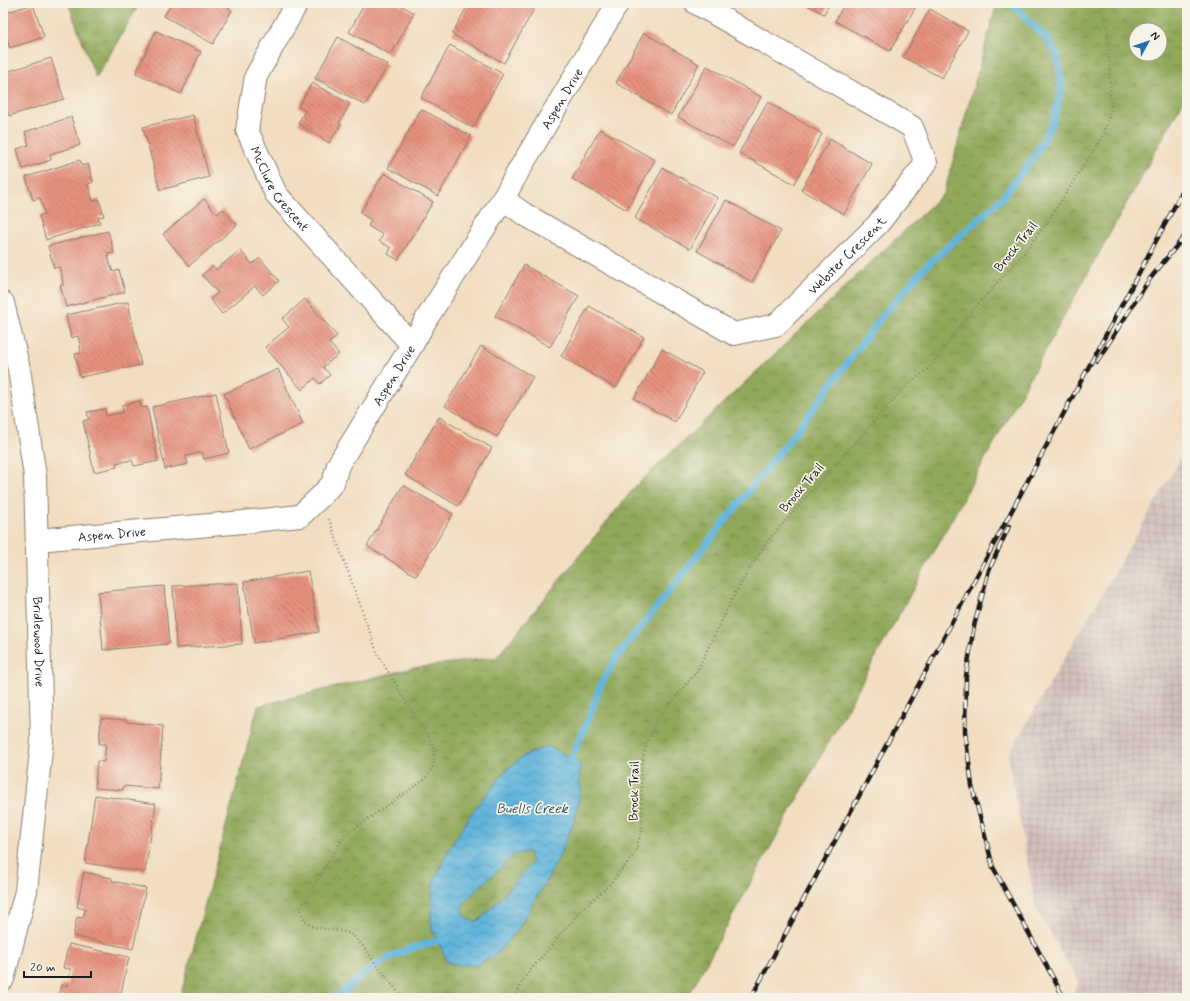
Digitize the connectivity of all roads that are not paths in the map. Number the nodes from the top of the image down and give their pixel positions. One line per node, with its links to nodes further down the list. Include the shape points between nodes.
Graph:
1 (297, 3): 6 (street, McClure Crescent, via 256,76 247,130 276,194)
2 (618, 3): 4 (street, Aspen Drive)
3 (696, 3): 4 (street, Webster Crescent, via 912,127 926,163 878,224 776,325 734,334)
4 (503, 200): 6 (street, Aspen Drive, via 426,318)
5 (3, 303): 7 (street, Bridlewood Drive, via 19,369 35,476)
6 (412, 345): 7 (street, Aspen Drive, via 338,465 332,483 300,516)
7 (37, 540): 8 (street, Bridlewood Drive, via 42,741 26,891)
8 (3, 980)

